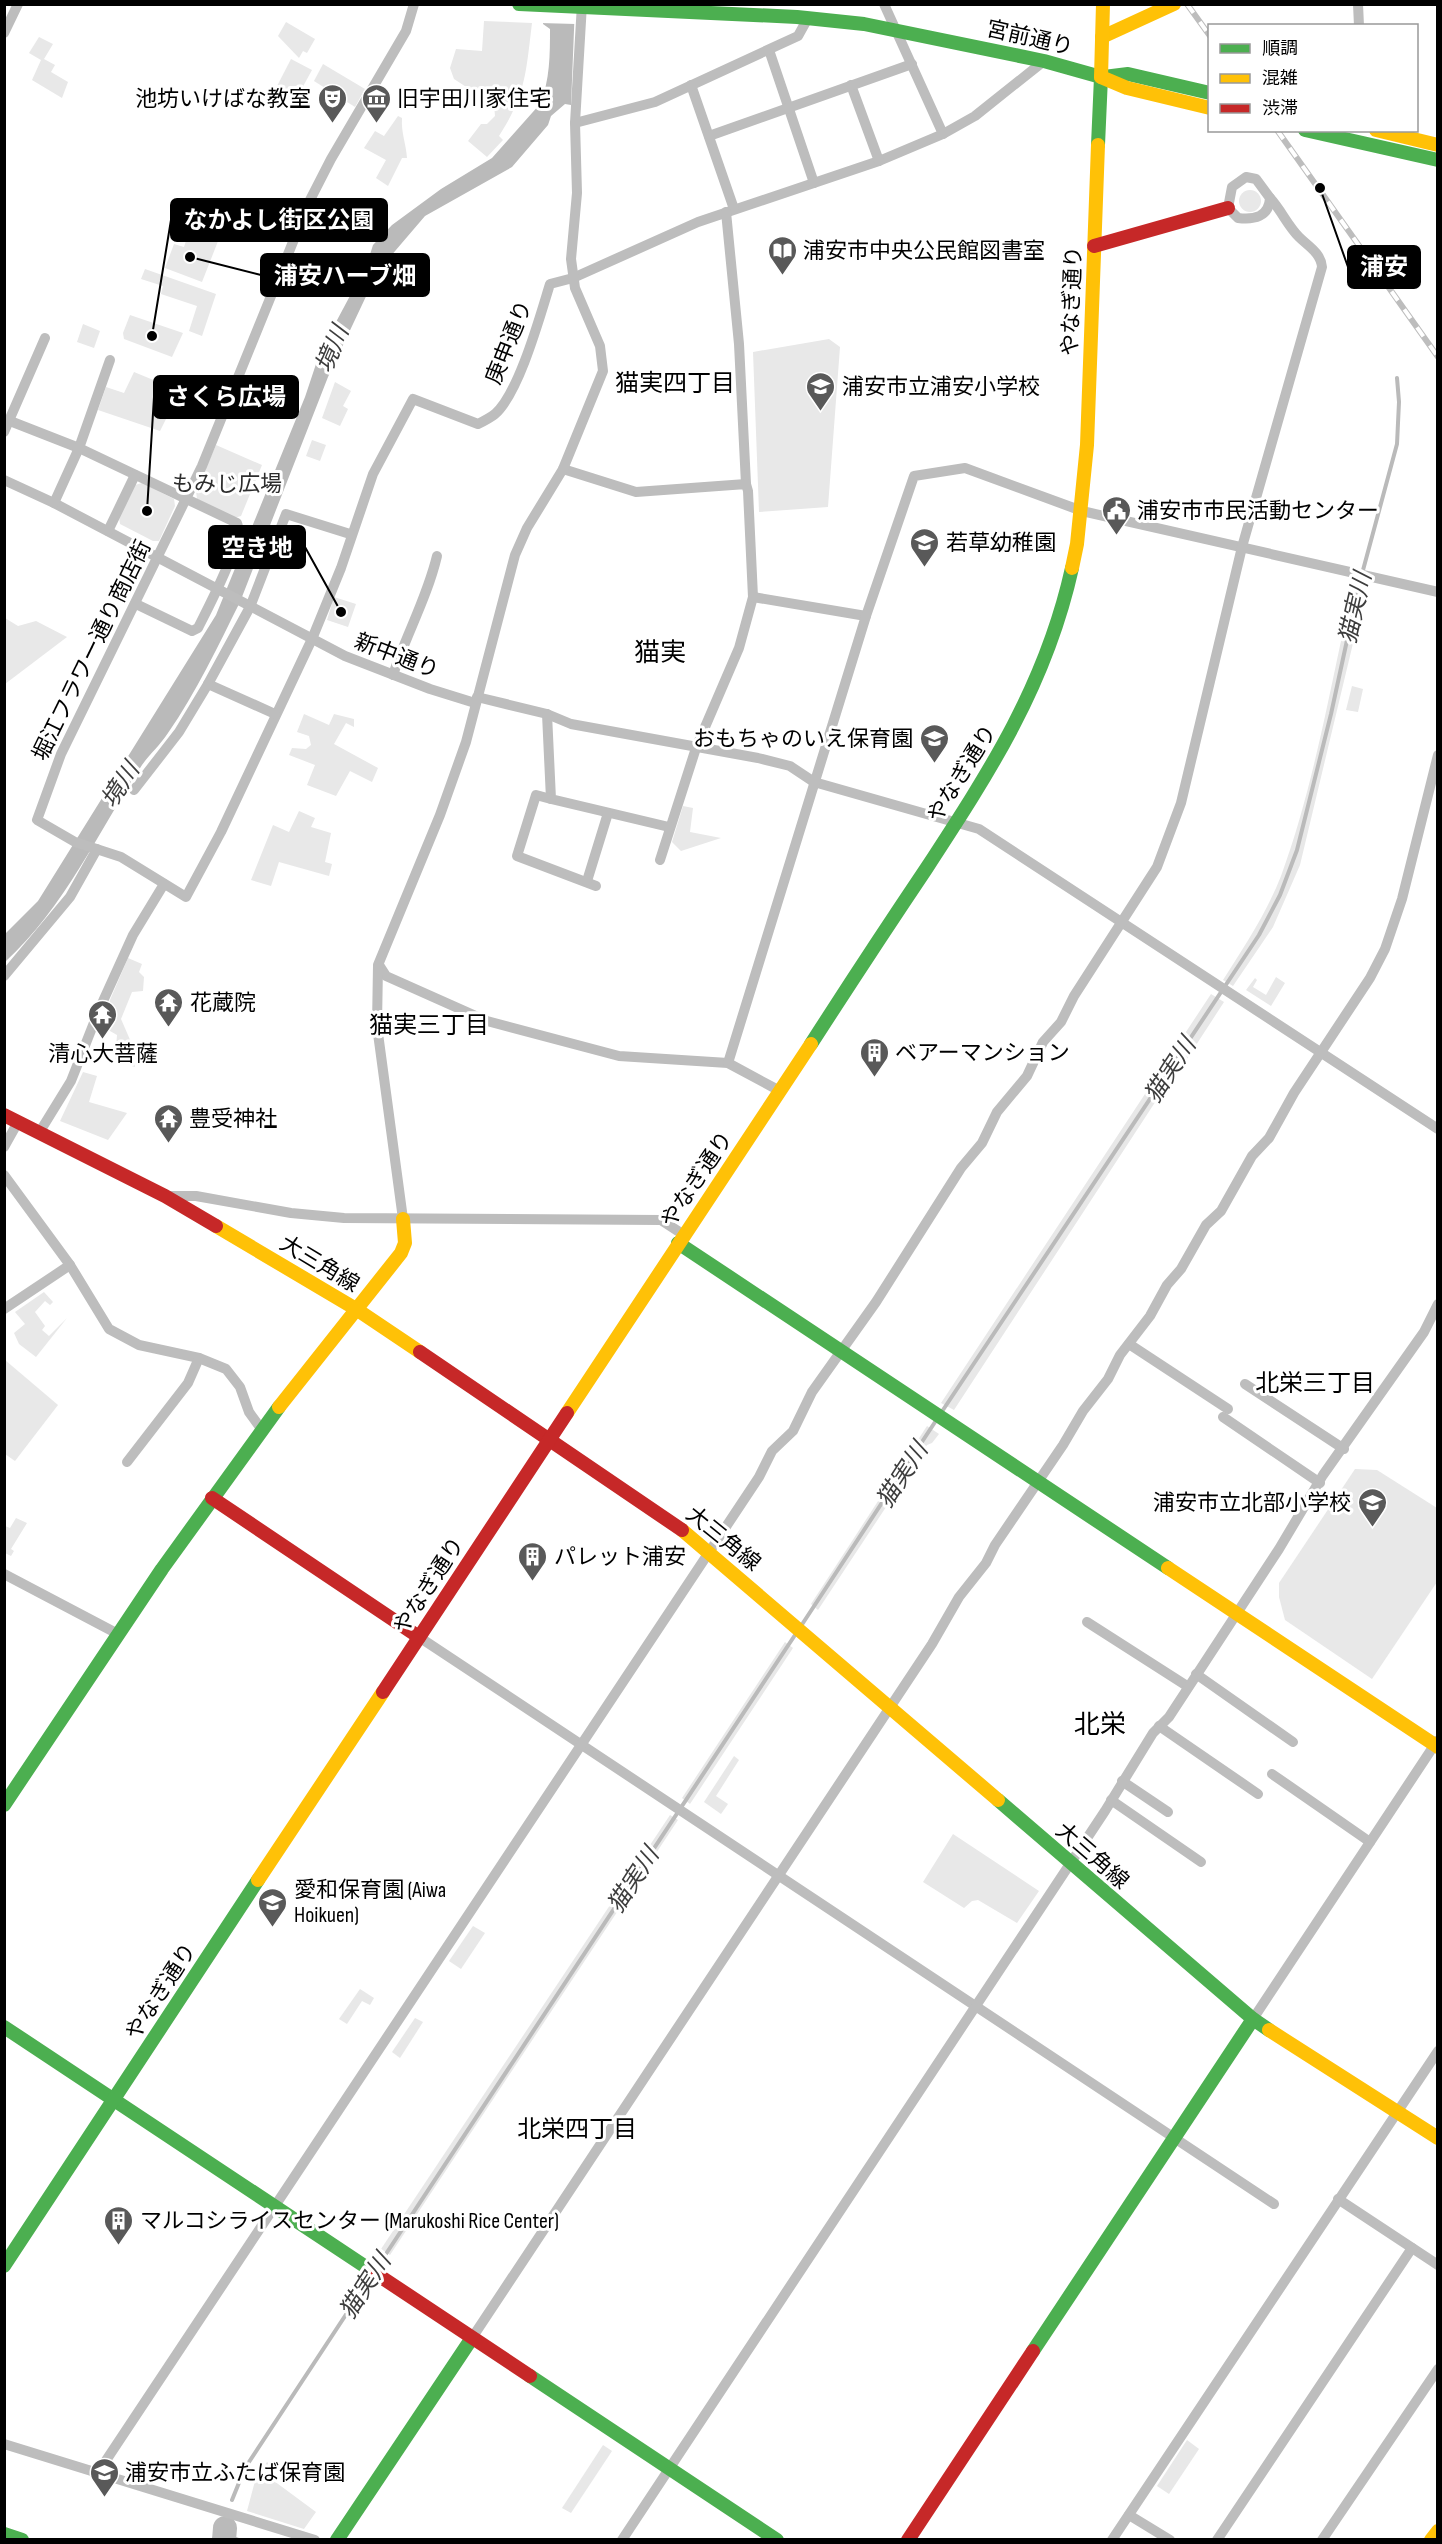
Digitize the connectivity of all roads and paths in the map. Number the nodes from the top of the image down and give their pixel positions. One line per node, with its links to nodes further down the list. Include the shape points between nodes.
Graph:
1 (18, 4): 14 (street)
2 (414, 4): 48 (street, 堀江フラワー通り商店街, via 406,30 310,200)
3 (519, 4): 8 (street, 宮前通り)
4 (884, 4): 13 (street)
5 (1103, 4): 15 (street, やなぎ通り)
6 (1174, 4): 15 (street)
7 (1358, 4): 12 (street)
8 (525, 5): 9 (street, 宮前通り)
9 (540, 5): 10 (street, 宮前通り)
10 (580, 6): 11 (street, 宮前通り); 25 (street)
11 (808, 18): 13 (street, 宮前通り); 16 (street, via 798,36)
12 (1359, 24)
13 (896, 29): 17 (street, 宮前通り); 18 (street)
14 (4, 33)
15 (1102, 37): 19 (street, やなぎ通り)
16 (769, 50): 20 (street); 23 (street)
17 (1044, 61): 19 (street, 宮前通り); 28 (street, via 975,116)
18 (912, 64): 21 (street); 28 (street)
19 (1101, 77): 22 (street, via 1128,74); 24 (street, via 1127,88); 37 (street, やなぎ通り)
20 (691, 85): 25 (street, via 655,102); 29 (street)
21 (851, 85): 23 (street); 32 (street)
22 (1208, 93)
23 (789, 108): 29 (street); 33 (street)
24 (1208, 108)
25 (575, 123): 38 (street)
26 (1314, 132): 31 (street)
27 (1384, 132): 30 (street)
28 (944, 134): 32 (street)
29 (709, 136): 36 (street)
30 (1437, 145)
31 (1437, 160)
32 (879, 161): 33 (street)
33 (814, 183): 36 (street)
34 (1270, 198): 35 (street, via 1264,214 1257,218 1238,218); 35 (street, via 1256,179 1246,177 1232,187); 53 (street, via 1299,237 1308,243 1322,267)
35 (1228, 208): 37 (street)
36 (730, 211): 38 (street); 47 (street)
37 (1094, 246): 50 (street, やなぎ通り)
38 (573, 278): 44 (street, via 600,346 603,370); 52 (street, 庚申通り, via 550,284 534,336 509,395 495,414 478,424 413,399 373,474)
39 (45, 338): 41 (street)
40 (110, 360): 43 (street)
41 (10, 421): 42 (street); 43 (street)
42 (4, 432)
43 (79, 448): 45 (street); 49 (street)
44 (563, 469): 47 (street, via 636,492); 65 (street, via 515,555)
45 (135, 475): 48 (street); 51 (street)
46 (4, 480): 49 (street)
47 (746, 484): 58 (street)
48 (186, 500): 55 (street, 堀江フラワー通り商店街); 56 (street, via 237,523 240,528)
49 (54, 503): 51 (street)
50 (1082, 511): 53 (street); 61 (street, via 965,468 914,476); 74 (street, やなぎ通り, via 1064,603 1040,674 1012,732)
51 (108, 531): 55 (street)
52 (350, 534): 60 (street, via 286,514); 62 (street)
53 (1242, 547): 57 (street); 79 (street, via 1181,803 1157,867)
54 (437, 556): 63 (street, via 429,587)
55 (158, 558): 56 (street); 59 (street, 堀江フラワー通り商店街)
56 (219, 590): 59 (street, via 198,628 192,631); 60 (street, 新中通り)
57 (1437, 592)
58 (753, 597): 61 (street); 68 (street, via 739,648)
59 (136, 604): 76 (street, 堀江フラワー通り商店街, via 61,754 37,820)
60 (247, 605): 62 (street, 新中通り); 64 (street)
61 (866, 616): 70 (street)
62 (312, 639): 63 (street, 新中通り); 66 (street)
63 (393, 675): 65 (street, 新中通り)
64 (208, 684): 66 (street); 71 (street, via 172,741)
65 (476, 700): 67 (street, 新中通り); 80 (street, via 447,795)
66 (275, 714): 78 (street, via 221,832 186,897)
67 (547, 714): 68 (street, 新中通り, via 571,723); 72 (street)
68 (696, 748): 70 (street, 新中通り, via 789,766); 75 (street)
69 (1437, 755): 82 (street, via 1411,870 1385,949)
70 (814, 782): 74 (street, 新中通り); 83 (street)
71 (134, 790)
72 (551, 799): 73 (street); 73 (street, via 536,795 517,856 592,883)
73 (608, 813): 75 (street)
74 (956, 823): 79 (street, 新中通り, via 979,829); 84 (street, やなぎ通り)
75 (669, 827): 77 (street)
76 (94, 848): 78 (street, via 114,853); 81 (street, via 70,897)
77 (660, 860)
78 (164, 884): 88 (street, via 133,935 71,1081)
79 (1124, 922): 82 (street, 新中通り); 99 (street, via 1061,1022 1043,1042 1027,1076 997,1112 982,1143 961,1168)
80 (378, 965): 83 (street, via 386,976 509,1027 619,1056); 92 (street, via 378,1037)
81 (4, 976)
82 (1323, 1052): 87 (street, 新中通り); 98 (street, via 1293,1093 1269,1138 1241,1172 1221,1211 1206,1225 1185,1263)
83 (728, 1063): 84 (street)
84 (780, 1091): 93 (street, やなぎ通り)
85 (4, 1115): 86 (street, 大三角線)
86 (18, 1122): 88 (street, 大三角線); 89 (street)
87 (1437, 1129)
88 (39, 1133): 91 (street, 大三角線)
89 (4, 1148)
90 (4, 1174): 94 (street)
91 (165, 1196): 92 (street, via 196,1196 291,1214); 97 (street, 大三角線)
92 (403, 1219): 93 (street, via 661,1220); 97 (street, via 405,1243 401,1253)
93 (681, 1239): 99 (street); 103 (street, やなぎ通り)
94 (70, 1265): 96 (street); 100 (street, via 97,1312 118,1336 149,1348)
95 (1437, 1304): 104 (street, via 1424,1332)
96 (4, 1309)
97 (356, 1309): 102 (street); 103 (street, 大三角線)
98 (1129, 1344): 106 (street); 107 (street)
99 (841, 1352): 106 (street); 109 (street, via 812,1392 793,1431 772,1451)
100 (198, 1358): 102 (street, via 226,1369); 105 (street, via 188,1383)
101 (1245, 1384): 104 (street)
102 (262, 1430): 108 (street)
103 (550, 1440): 109 (street, 大三角線); 114 (street, やなぎ通り)
104 (1344, 1449): 107 (street)
105 (127, 1462)
106 (1037, 1483): 111 (street); 117 (street)
107 (1320, 1483): 111 (street)
108 (212, 1498): 113 (street); 114 (street)
109 (709, 1551): 117 (street, 大三角線); 120 (street)
110 (4, 1574): 113 (street)
111 (1235, 1614): 115 (street); 121 (street)
112 (1087, 1622): 116 (street)
113 (118, 1634): 126 (street)
114 (419, 1637): 120 (street); 136 (street, やなぎ通り)
115 (1196, 1674): 116 (street); 119 (street)
116 (1187, 1686): 118 (street)
117 (889, 1707): 129 (street, 大三角線); 131 (street)
118 (1160, 1726): 123 (street); 124 (street)
119 (1293, 1742)
120 (582, 1743): 131 (street); 142 (street)
121 (1436, 1744): 128 (street)
122 (1272, 1774): 128 (street)
123 (1122, 1781): 125 (street); 127 (street)
124 (1258, 1794)
125 (1111, 1800): 129 (street); 130 (street)
126 (4, 1805)
127 (1168, 1812)
128 (1370, 1842): 133 (street)
129 (1070, 1862): 132 (street); 133 (street, 大三角線)
130 (1202, 1862)
131 (779, 1874): 132 (street); 146 (street)
132 (976, 2004): 138 (street); 149 (street)
133 (1253, 2019): 137 (street, 大三角線); 138 (street)
134 (4, 2027): 136 (street)
135 (1437, 2051): 137 (street)
136 (113, 2100): 142 (street); 145 (street, やなぎ通り)
137 (1397, 2112): 139 (street, 大三角線); 140 (street)
138 (1175, 2138): 141 (street); 159 (street)
139 (1437, 2138)
140 (1338, 2199): 143 (street); 151 (street)
141 (1274, 2204)
142 (275, 2207): 146 (street); 150 (street)
143 (1412, 2248): 144 (street); 162 (street)
144 (1437, 2265)
145 (4, 2266)
146 (472, 2338): 149 (street); 156 (street)
147 (1437, 2369): 163 (street)
148 (4, 2444): 150 (street)
149 (669, 2468): 157 (street); 158 (street)
150 (99, 2471): 155 (street)
151 (1129, 2515): 160 (street); 161 (street)
152 (1437, 2531): 164 (street)
153 (4, 2534): 154 (street)
154 (22, 2540)
155 (315, 2540)
156 (337, 2540)
157 (622, 2540)
158 (777, 2540)
159 (908, 2540)
160 (1112, 2540)
161 (1170, 2540)
162 (1217, 2540)
163 (1322, 2540)
164 (1431, 2540)

